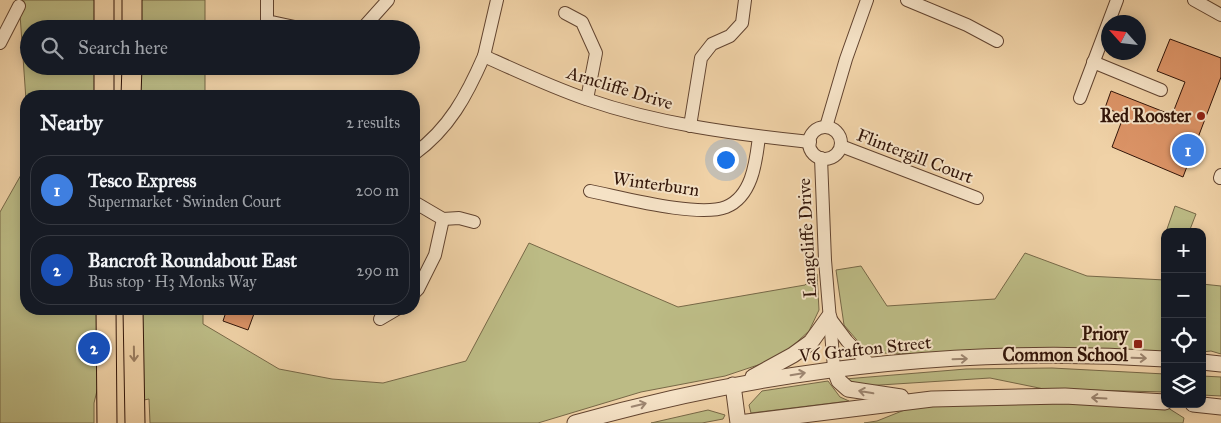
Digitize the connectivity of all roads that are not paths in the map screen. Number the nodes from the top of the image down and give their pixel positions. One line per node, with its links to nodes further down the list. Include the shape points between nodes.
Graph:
1 (104, 0): 14 (main road)
2 (132, 0): 15 (main road)
3 (267, 0): 16 (street)
4 (388, 0): 17 (street)
5 (497, 0): 20 (street)
6 (745, 0): 29 (street, via 742,23 730,36 712,44 701,58)
7 (868, 0): 30 (street)
8 (907, 0): 18 (street)
9 (1117, 0): 21 (street)
10 (1194, 0): 13 (street)
11 (20, 6): 19 (street)
12 (565, 12): 28 (street, via 582,22 596,53)
13 (1221, 15)
14 (104, 20)
15 (132, 20)
16 (267, 20)
17 (370, 20)
18 (997, 41)
19 (0, 43)
20 (484, 56): 28 (street, Arncliffe Drive); 34 (street, via 468,93 448,123)
21 (1093, 62): 26 (street); 27 (street)
22 (104, 75): 24 (main road)
23 (132, 75): 25 (main road)
24 (104, 90)
25 (132, 90)
26 (1161, 90)
27 (1080, 98)
28 (587, 99): 29 (street, Arncliffe Drive)
29 (690, 126): 31 (street, Arncliffe Drive)
30 (826, 127): 32 (street, via 817,129); 33 (street, via 839,134)
31 (759, 137): 32 (street, Arncliffe Drive); 36 (street, Winterburn, via 751,179 741,196 726,207 690,210)
32 (810, 142): 35 (street, via 812,152)
33 (841, 146): 35 (street, via 834,156); 37 (street, Flintergill Court)
34 (420, 149)
35 (821, 158): 45 (street, Langcliffe Drive)
36 (590, 191)
37 (977, 198)
38 (420, 206): 39 (street)
39 (443, 219): 40 (street, via 459,218); 41 (street, via 435,254)
40 (474, 222)
41 (420, 285)
42 (106, 315): 58 (main road)
43 (133, 315): 59 (main road, one-way to 59)
44 (387, 315): 46 (street)
45 (829, 317): 50 (street, Langcliffe Drive, via 846,341); 51 (street, Langcliffe Drive); 52 (street, via 811,342 794,356)
46 (380, 319)
47 (1161, 359): 50 (street, V6 Grafton Street, one-way to 47, via 1073,356)
48 (1206, 362): 49 (street)
49 (1221, 364)
50 (870, 365): 51 (street, V6 Grafton Street)
51 (834, 368): 52 (street, V6 Grafton Street, one-way to 51); 53 (street, one-way to 51, via 848,389 838,381)
52 (737, 384): 60 (street, V6 Grafton Street, one-way to 52, via 633,406); 61 (street)
53 (932, 399): 54 (street, one-way to 53, via 1065,396); 57 (street)
54 (1161, 402)
55 (1206, 405): 56 (street)
56 (1221, 407)
57 (832, 411): 61 (street); 62 (street)
58 (107, 423)
59 (134, 423)
60 (575, 423)
61 (738, 423)
62 (809, 423)

